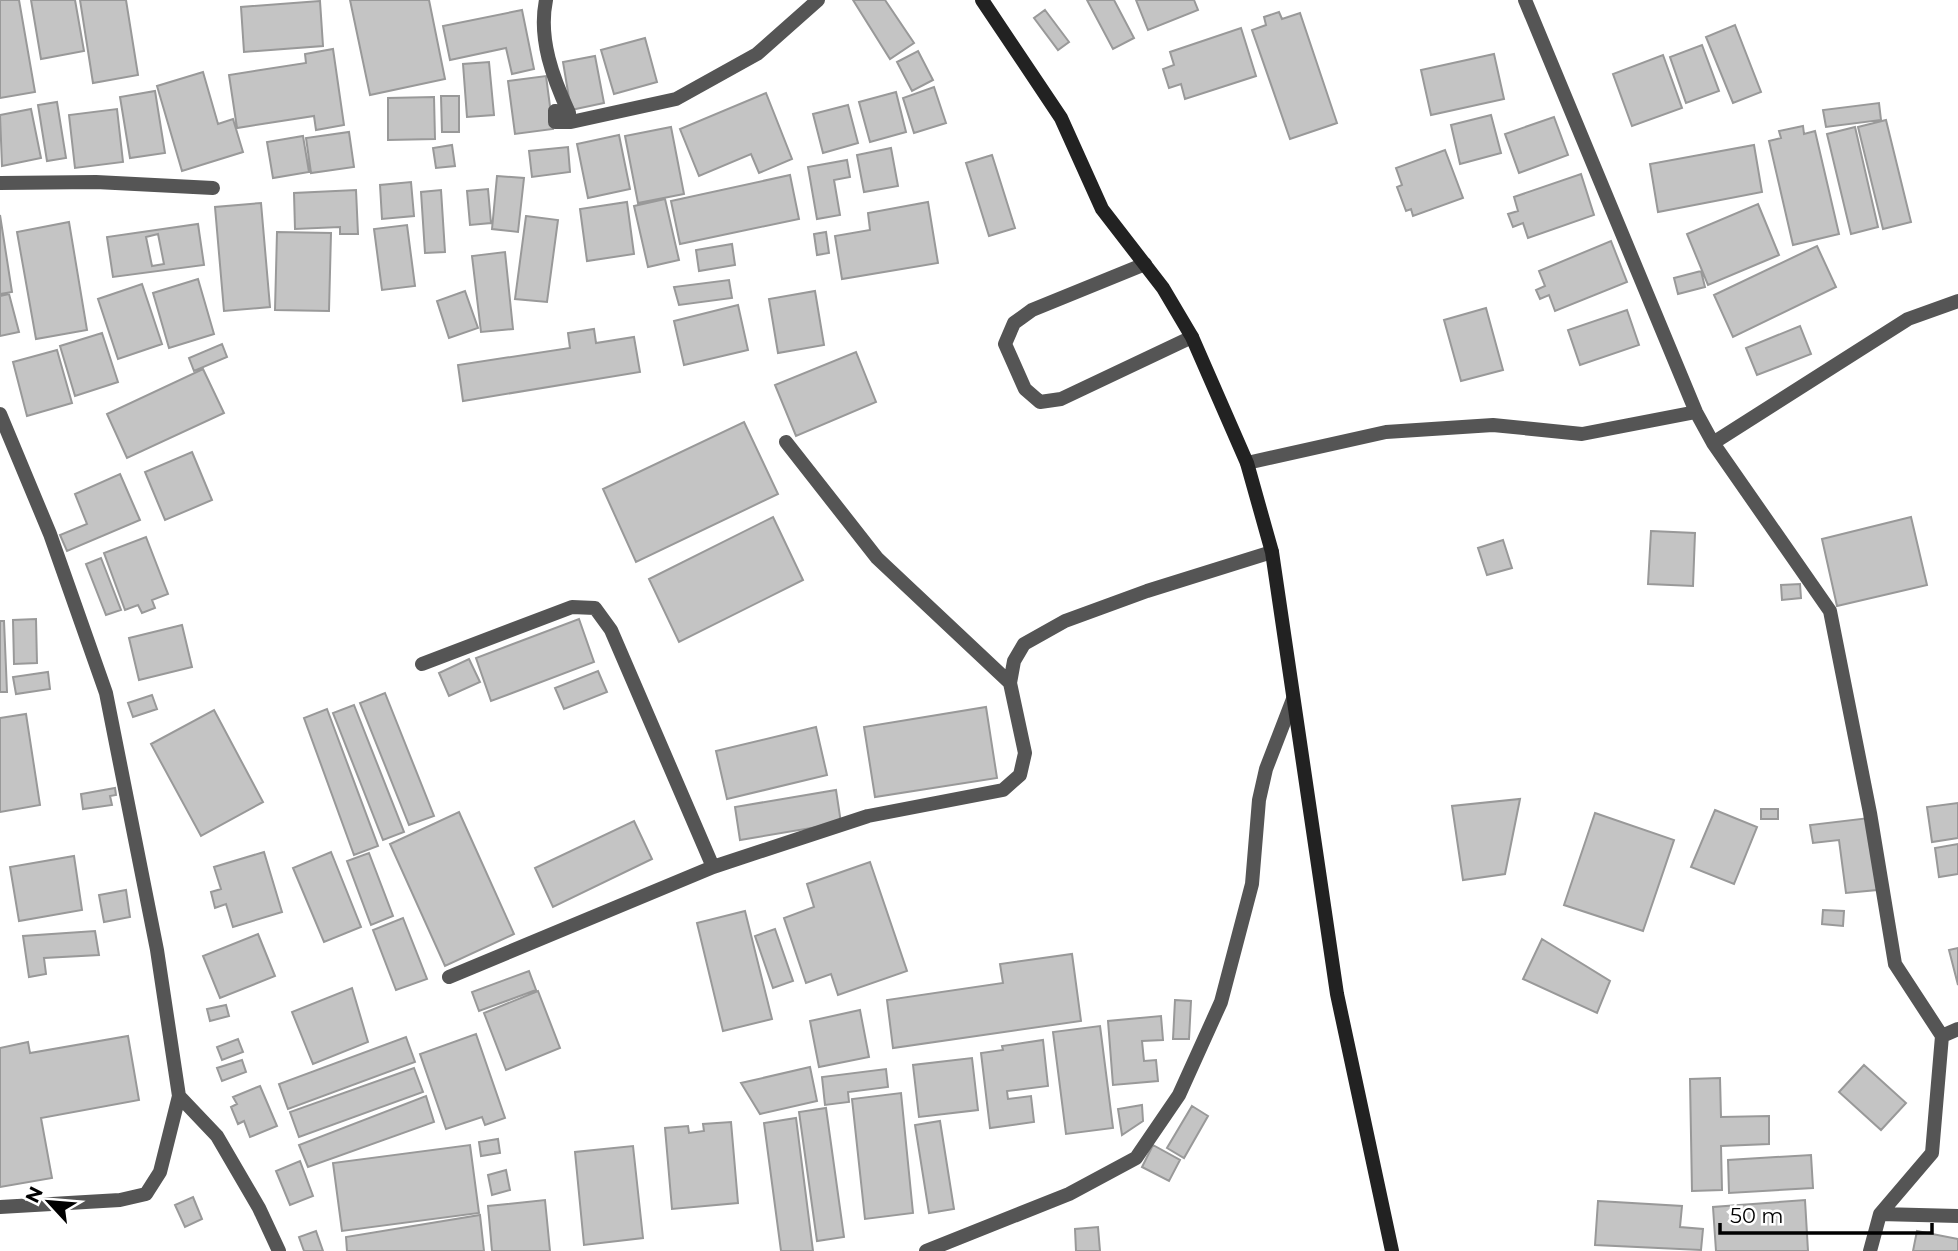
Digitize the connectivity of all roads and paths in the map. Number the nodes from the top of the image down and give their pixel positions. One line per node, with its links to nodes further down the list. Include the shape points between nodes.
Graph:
1 (546, 0): 2 (street, via 543,17 551,75 569,113 555,111 555,121 571,122 676,99 757,54)
2 (818, 0)
3 (1525, 0): 10 (street)
4 (984, 1): 7 (main road, via 1061,118 1102,209)
5 (0, 183): 6 (street)
6 (213, 188)
7 (1145, 264): 9 (main road); 9 (street, via 1032,310 1014,323 1005,344 1025,389 1040,402 1060,399)
8 (1958, 301): 13 (street, via 1908,319)
9 (1192, 337): 14 (main road)
10 (1696, 412): 13 (street); 14 (street, via 1582,434 1493,425 1386,432)
11 (0, 414): 23 (street, via 50,534 106,693 157,950)
12 (786, 442): 17 (street, via 877,558)
13 (1713, 443): 22 (street, via 1830,611 1895,964)
14 (1247, 463): 15 (main road)
15 (1272, 552): 17 (street, via 1065,621 1024,645 1014,661); 18 (main road)
16 (422, 664): 19 (street, via 572,607 595,608 611,630)
17 (1010, 683): 19 (street, via 1025,753 1020,775 1003,790 868,816)
18 (1293, 699): 27 (main road, via 1337,994); 29 (street, via 1266,769 1252,884 1221,1002 1179,1096 1136,1158 1069,1194)
19 (713, 867): 20 (street)
20 (449, 976)
21 (1958, 1029): 22 (street)
22 (1942, 1036): 25 (street, via 1932,1153)
23 (179, 1097): 24 (street, via 160,1172 146,1194 120,1200); 28 (street, via 217,1136)
24 (0, 1207)
25 (1880, 1214): 26 (street); 30 (street)
26 (1958, 1216)
27 (1391, 1249)
28 (279, 1251)
29 (926, 1251)
30 (1870, 1251)

